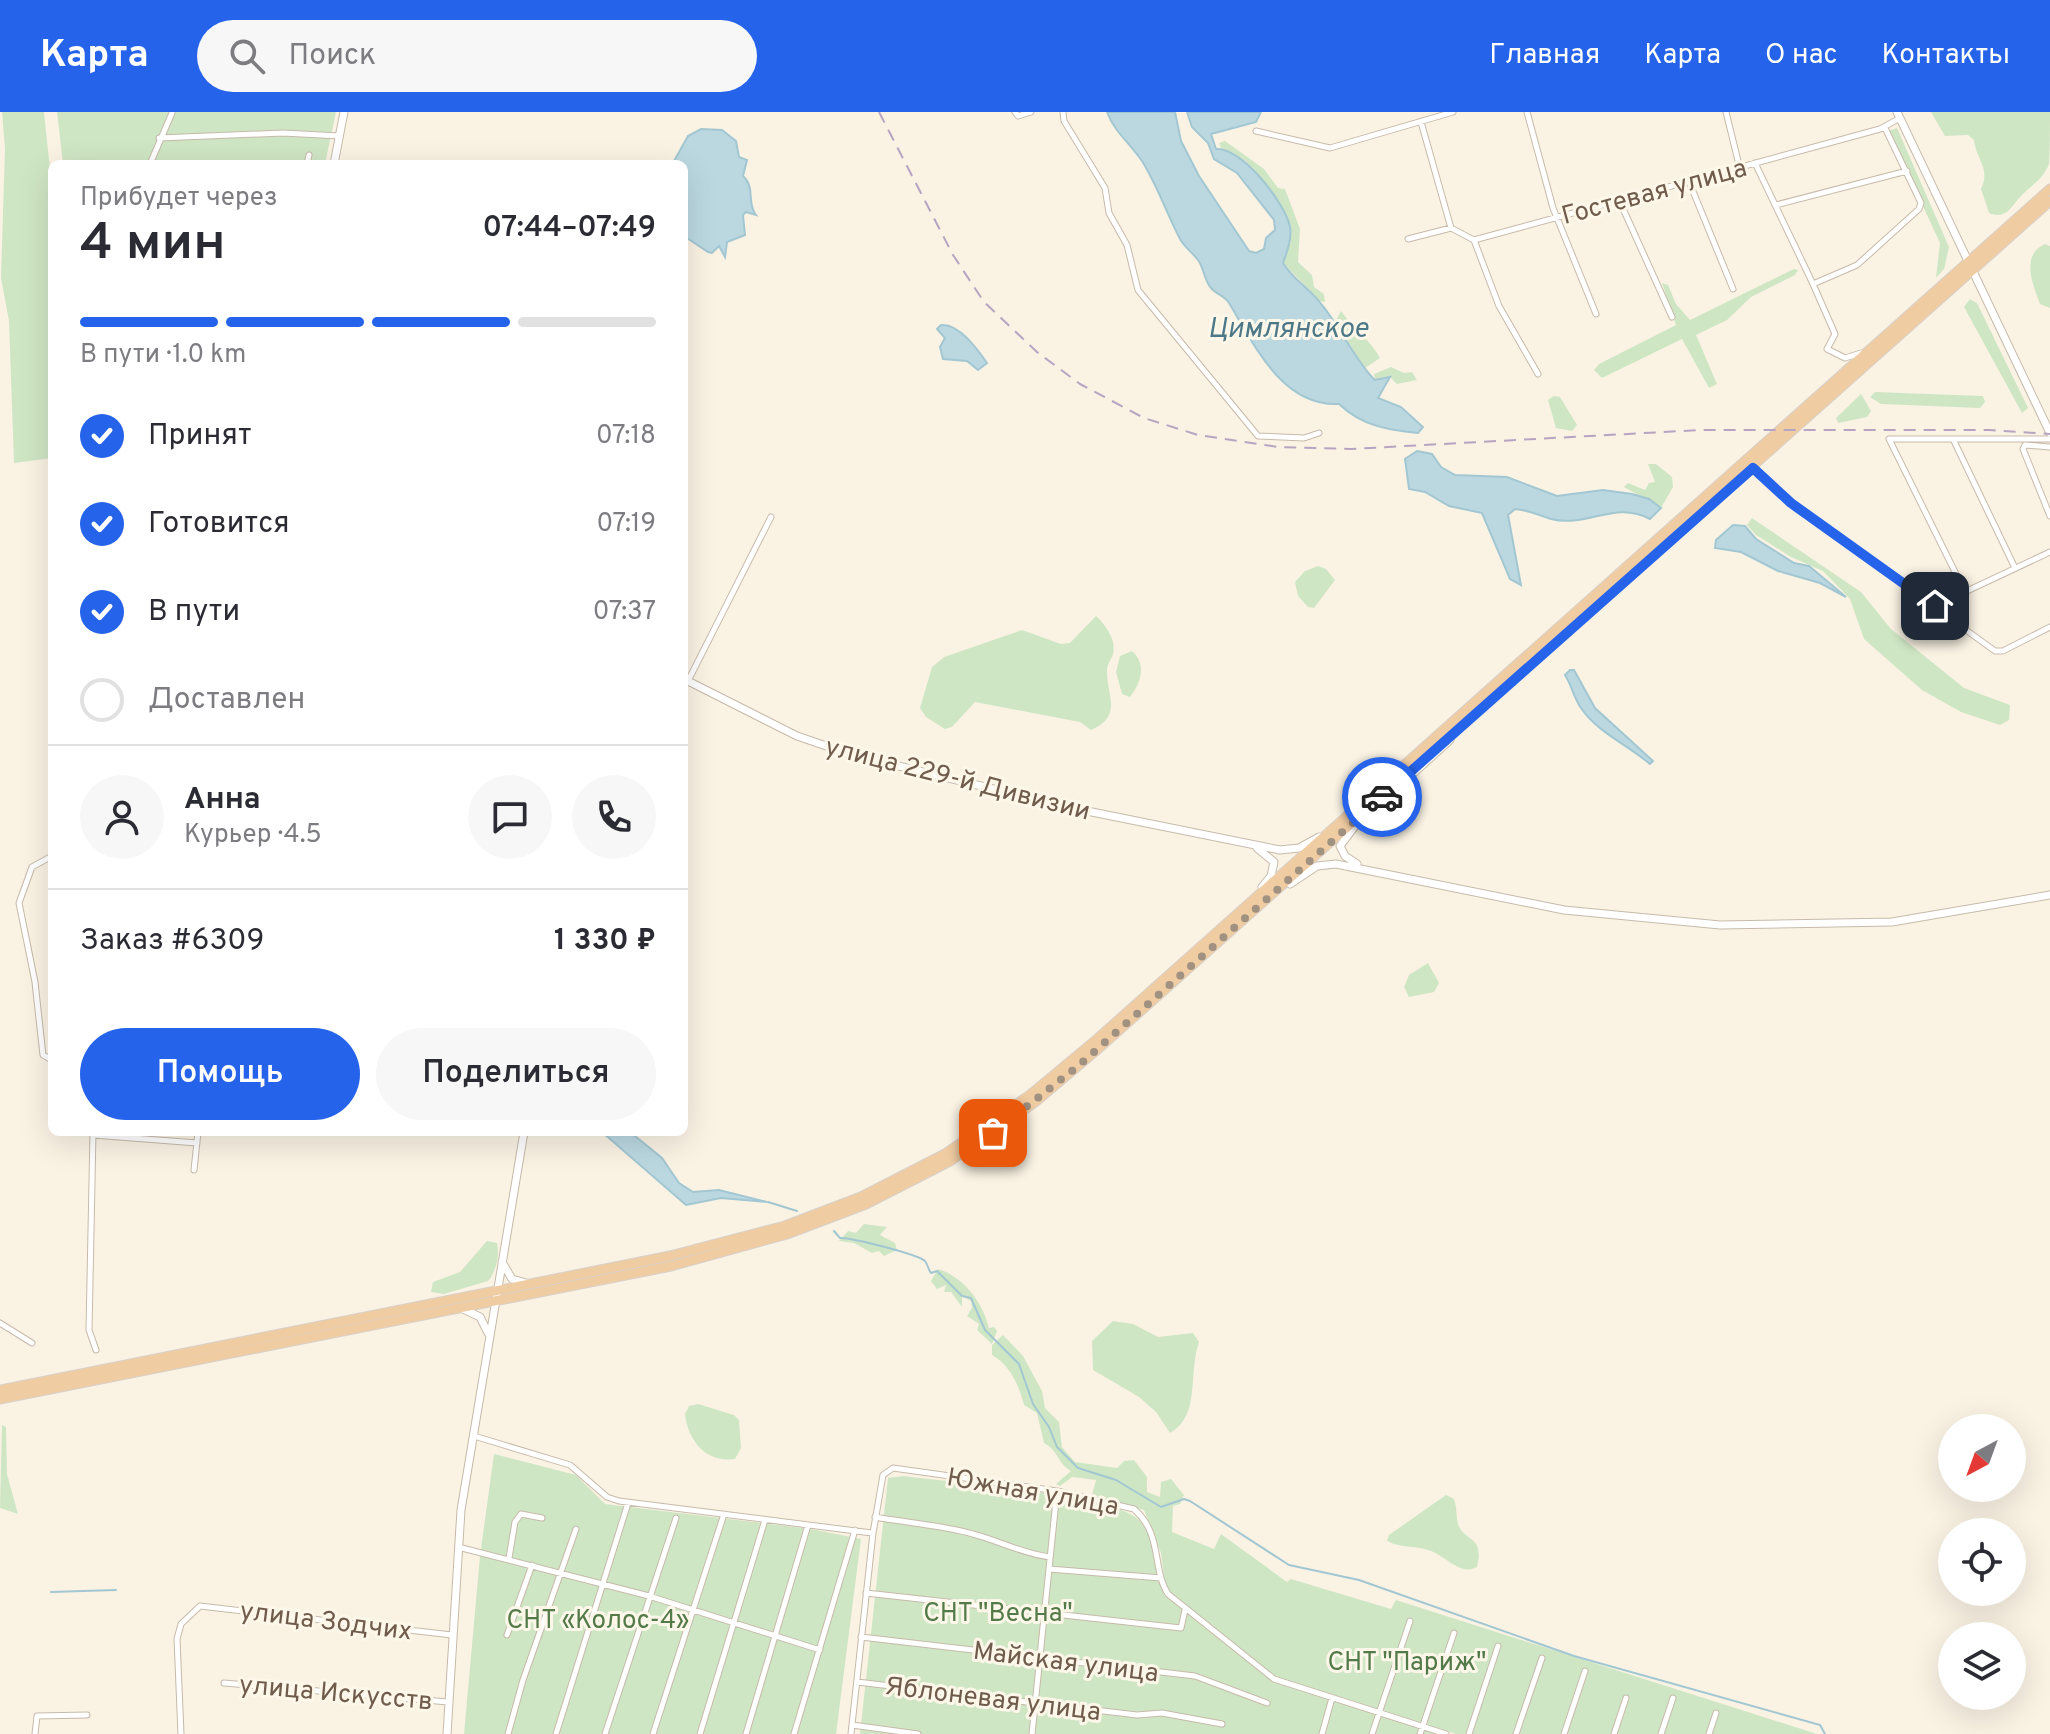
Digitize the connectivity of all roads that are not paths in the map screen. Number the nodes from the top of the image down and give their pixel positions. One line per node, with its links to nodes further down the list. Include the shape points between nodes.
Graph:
1 (344, 112): 13 (street)
2 (1015, 112): 3 (street)
3 (1031, 112)
4 (1063, 112): 40 (street, via 1105,188 1138,290 1258,436 1304,438)
5 (1453, 112): 10 (street)
6 (1527, 112): 27 (street)
7 (1726, 112): 20 (street)
8 (172, 113): 14 (street)
9 (1899, 115): 11 (street, Гостевая улица); 31 (street)
10 (1421, 122): 12 (street, via 1330,148); 28 (street)
11 (1885, 128): 19 (street, Гостевая улица); 21 (street)
12 (1256, 131)
13 (340, 136): 14 (street); 18 (street)
14 (159, 138): 16 (street)
15 (309, 155): 17 (street)
16 (151, 160)
17 (308, 160)
18 (335, 160)
19 (1755, 163): 20 (street, Гостевая улица); 26 (street)
20 (1740, 169): 22 (street, Гостевая улица)
21 (1907, 171): 26 (street); 32 (street, via 1919,209 1857,265)
22 (1690, 184): 25 (street, Гостевая улица); 33 (street)
23 (2050, 189): 31 (highway)
24 (2050, 201): 31 (highway)
25 (1620, 202): 27 (street, Гостевая улица); 35 (street)
26 (1776, 205): 32 (street)
27 (1558, 217): 30 (street, Гостевая улица); 34 (street)
28 (1451, 228): 29 (street); 30 (street)
29 (1408, 239)
30 (1474, 240): 38 (street, via 1499,306)
31 (1970, 268): 36 (highway); 41 (street); 44 (highway)
32 (1813, 284): 37 (street, via 1835,334 1827,349)
33 (1733, 289)
34 (1596, 314)
35 (1672, 317)
36 (1873, 347): 37 (street); 39 (highway)
37 (1845, 358): 39 (street)
38 (1538, 374)
39 (1819, 396): 55 (highway)
40 (1319, 433)
41 (2050, 436): 42 (street)
42 (1954, 441): 48 (street); 49 (street, via 1889,439)
43 (2050, 447): 45 (street, via 2023,449)
44 (1753, 468): 50 (street, via 1791,503); 54 (highway)
45 (2050, 516)
46 (771, 517): 52 (street)
47 (2050, 552): 48 (street)
48 (2015, 568): 49 (street)
49 (1965, 592): 50 (street)
50 (1935, 606): 51 (street, via 1995,651)
51 (2050, 627)
52 (688, 676)
53 (688, 681): 56 (street, улица 229-й Дивизии, via 797,736 853,755)
54 (1472, 717): 58 (street, via 1345,836 1343,854); 60 (highway)
55 (1403, 767): 56 (street, улица 229-й Дивизии, via 1303,847 1280,850); 61 (highway)
56 (1244, 843): 61 (street, via 1273,859 1267,882)
57 (48, 858): 62 (street, via 32,867 19,903 43,1055)
58 (1366, 869): 59 (street, via 1564,910 1720,925 1892,922); 60 (street, via 1330,863 1311,868)
59 (2050, 895)
60 (1231, 932): 71 (highway, via 1035,1102 972,1147 899,1188 812,1226 738,1249)
61 (1134, 1006): 70 (highway, via 1008,1111 886,1186 736,1241)
62 (48, 1058)
63 (93, 1136): 76 (street, via 89,1330)
64 (124, 1136): 67 (street)
65 (198, 1136): 67 (street)
66 (523, 1136): 69 (street)
67 (197, 1143): 68 (street)
68 (194, 1170)
69 (502, 1260): 70 (street, via 512,1279); 71 (street)
70 (532, 1284): 71 (highway)
71 (495, 1296): 72 (highway); 74 (street); 77 (highway)
72 (459, 1308): 74 (street, via 484,1321); 78 (highway)
73 (0, 1323): 75 (street)
74 (489, 1341): 79 (street)
75 (32, 1343)
76 (96, 1350)
77 (0, 1390)
78 (0, 1399)
79 (473, 1436): 81 (street, via 570,1465 607,1497); 91 (street)
80 (1057, 1491): 83 (street, Южная улица, via 893,1468 883,1475); 92 (street); 97 (street, Южная улица, via 1134,1509 1143,1517 1160,1556)
81 (628, 1503): 82 (street); 98 (street)
82 (724, 1514): 86 (street); 101 (street)
83 (875, 1517): 90 (street); 92 (street, via 968,1533 1008,1543 1025,1554)
84 (542, 1518): 93 (street, via 521,1514)
85 (676, 1518): 100 (street)
86 (765, 1520): 87 (street); 105 (street)
87 (808, 1525): 89 (street); 109 (street)
88 (576, 1529): 96 (street)
89 (855, 1530): 90 (street); 112 (street)
90 (873, 1533): 99 (street)
91 (458, 1547): 93 (street); 107 (street)
92 (1050, 1557): 95 (street)
93 (509, 1558): 94 (street)
94 (532, 1565): 96 (street); 108 (street)
95 (1049, 1569): 97 (street); 103 (street)
96 (560, 1572): 98 (street); 133 (street)
97 (1161, 1578): 102 (street, Южная улица)
98 (600, 1584): 100 (street); 134 (street)
99 (866, 1593): 103 (street); 110 (street)
100 (649, 1596): 101 (street); 135 (street)
101 (693, 1610): 105 (street); 136 (street)
102 (1185, 1610): 103 (street, via 1181,1628); 118 (street, Южная улица, via 1274,1679)
103 (1046, 1613): 114 (street)
104 (1410, 1621): 124 (street)
105 (734, 1622): 109 (street); 137 (street)
106 (1454, 1633): 129 (street)
107 (452, 1635): 121 (street); 131 (street, улица Зодчих, via 200,1606 181,1624 177,1639)
108 (507, 1635)
109 (776, 1636): 112 (street); 138 (street)
110 (861, 1637): 114 (street, Майская улица); 116 (street)
111 (1498, 1646): 147 (street)
112 (820, 1650): 139 (street)
113 (1542, 1658): 148 (street)
114 (1041, 1659): 122 (street); 123 (street, Майская улица, via 1195,1676)
115 (1585, 1671): 149 (street)
116 (857, 1682): 122 (street, Яблоневая улица); 128 (street)
117 (224, 1683): 121 (street, улица Искусств)
118 (1332, 1698): 124 (street, Южная улица); 143 (street)
119 (1626, 1698): 150 (street)
120 (1673, 1698): 151 (street)
121 (448, 1702): 132 (street)
122 (1036, 1703): 127 (street, Яблоневая улица, via 1162,1713); 142 (street)
123 (1267, 1703)
124 (1379, 1713): 129 (street, Южная улица); 144 (street)
125 (1716, 1713): 152 (street)
126 (87, 1715): 130 (street, via 37,1716)
127 (1222, 1724)
128 (852, 1725): 140 (street); 141 (street)
129 (1422, 1727): 145 (street); 146 (street, Южная улица)
130 (35, 1734)
131 (181, 1734)
132 (447, 1734)
133 (508, 1734)
134 (556, 1734)
135 (605, 1734)
136 (653, 1734)
137 (700, 1734)
138 (746, 1734)
139 (794, 1734)
140 (851, 1734)
141 (918, 1734)
142 (1032, 1734)
143 (1322, 1734)
144 (1372, 1734)
145 (1420, 1734)
146 (1446, 1734)
147 (1469, 1734)
148 (1516, 1734)
149 (1564, 1734)
150 (1614, 1734)
151 (1661, 1734)
152 (1709, 1734)

